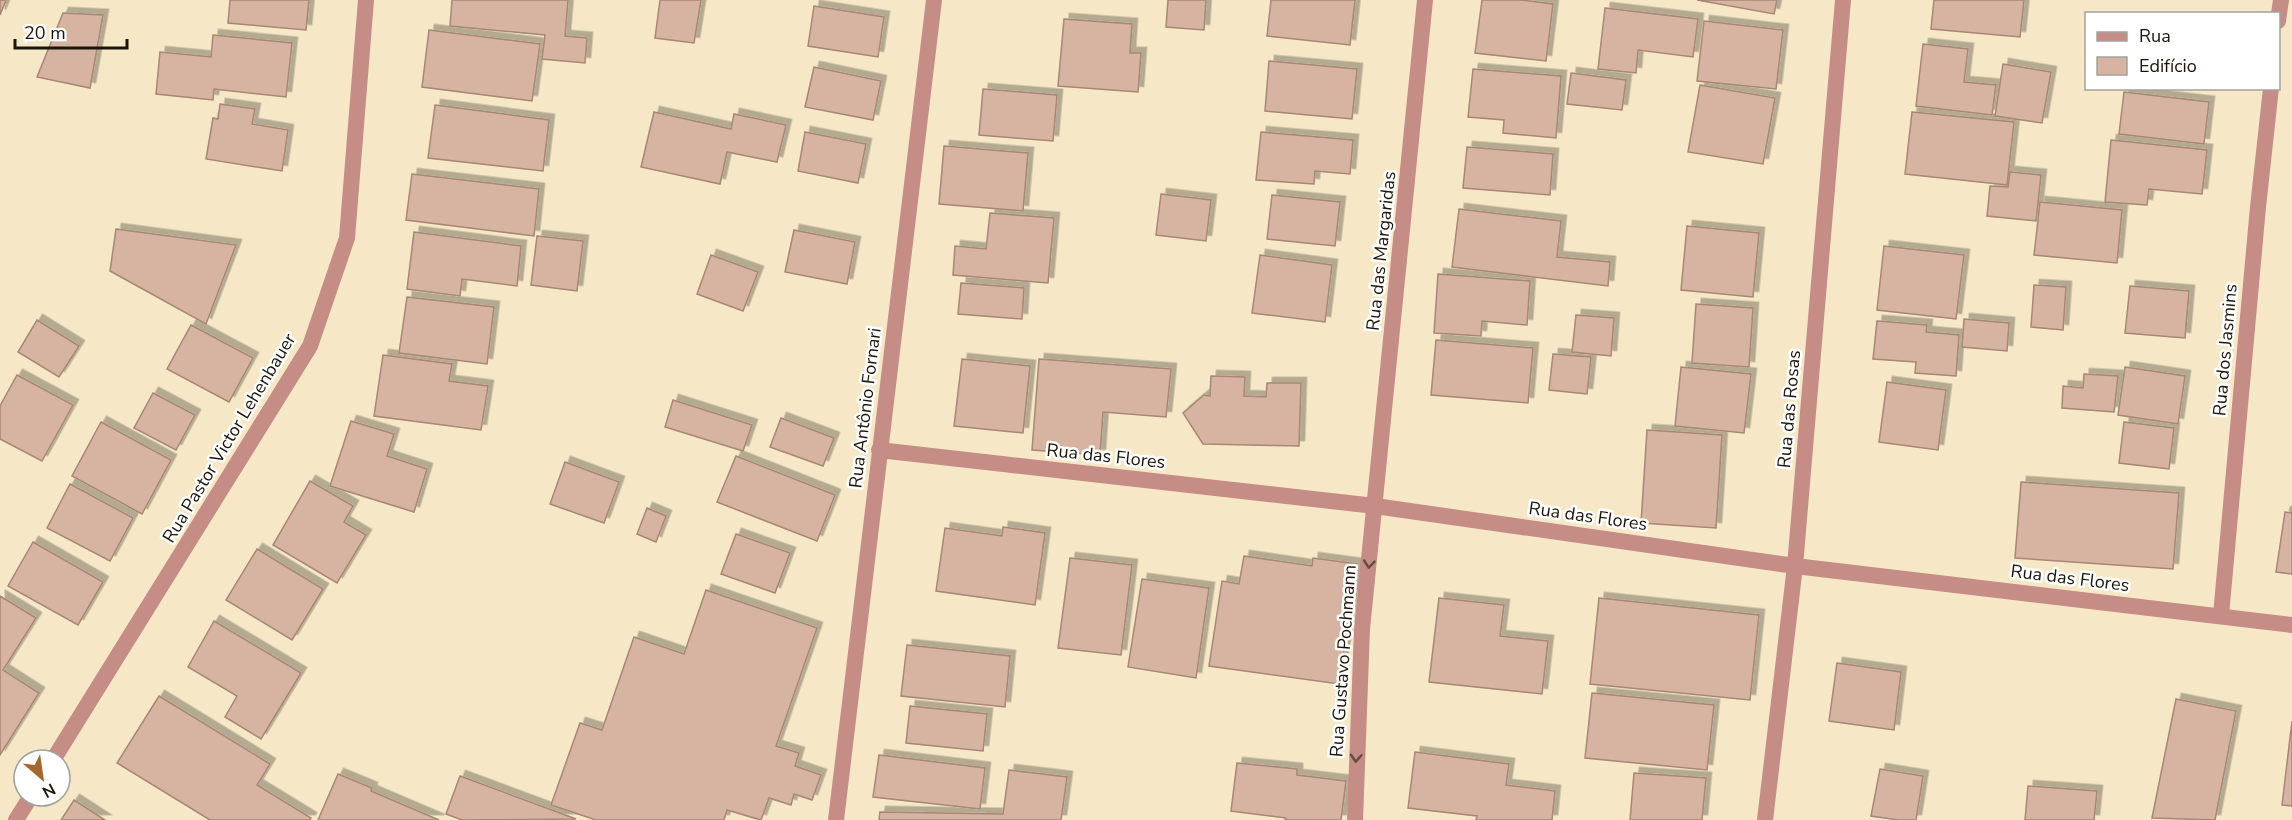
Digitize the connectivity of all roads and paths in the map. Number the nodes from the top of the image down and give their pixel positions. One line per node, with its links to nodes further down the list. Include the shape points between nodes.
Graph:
1 (366, 0): 11 (street, Rua Pastor Victor Lehenbauer, via 347,238 310,346)
2 (933, 0): 6 (street, Rua Antônio Fornari)
3 (1425, 0): 7 (street, Rua das Margaridas)
4 (1843, 0): 8 (street, Rua das Rosas)
5 (2271, 90): 9 (street, Rua dos Jasmins)
6 (879, 450): 7 (street, Rua das Flores); 12 (street, Rua Antônio Fornari)
7 (1375, 506): 8 (street, Rua das Flores); 13 (street, Rua Gustavo Pochmann, one-way to 13, via 1362,629)
8 (1795, 566): 9 (street, Rua das Flores); 14 (street, Rua das Rosas)
9 (2222, 615): 10 (street, Rua das Flores)
10 (2292, 625)
11 (60, 748)
12 (836, 820)
13 (1355, 820)
14 (1765, 820)

